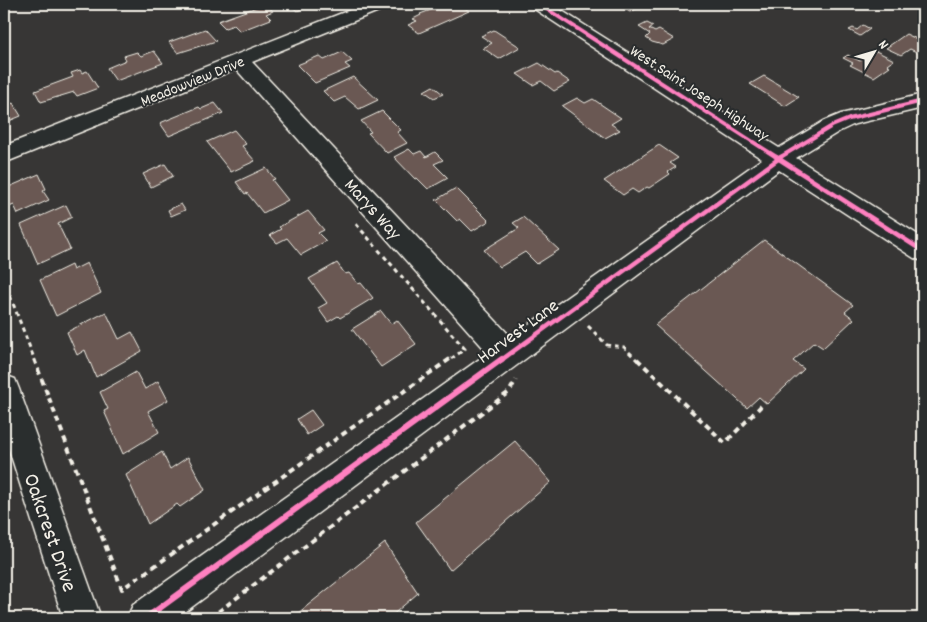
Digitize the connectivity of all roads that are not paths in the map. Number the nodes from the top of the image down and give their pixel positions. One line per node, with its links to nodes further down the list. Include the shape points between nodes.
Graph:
1 (380, 4): 3 (street, Meadowview Drive)
2 (539, 4): 6 (street, West Saint Joseph Highway)
3 (240, 61): 5 (street, Meadowview Drive); 8 (street, Marys Way)
4 (923, 101): 6 (street, Harvest Lane, via 849,119)
5 (4, 155)
6 (780, 158): 7 (street, West Saint Joseph Highway); 8 (street, Harvest Lane)
7 (923, 251)
8 (513, 367): 11 (street, Harvest Lane)
9 (4, 389): 10 (street, Oakcrest Drive)
10 (82, 618)
11 (146, 618)

